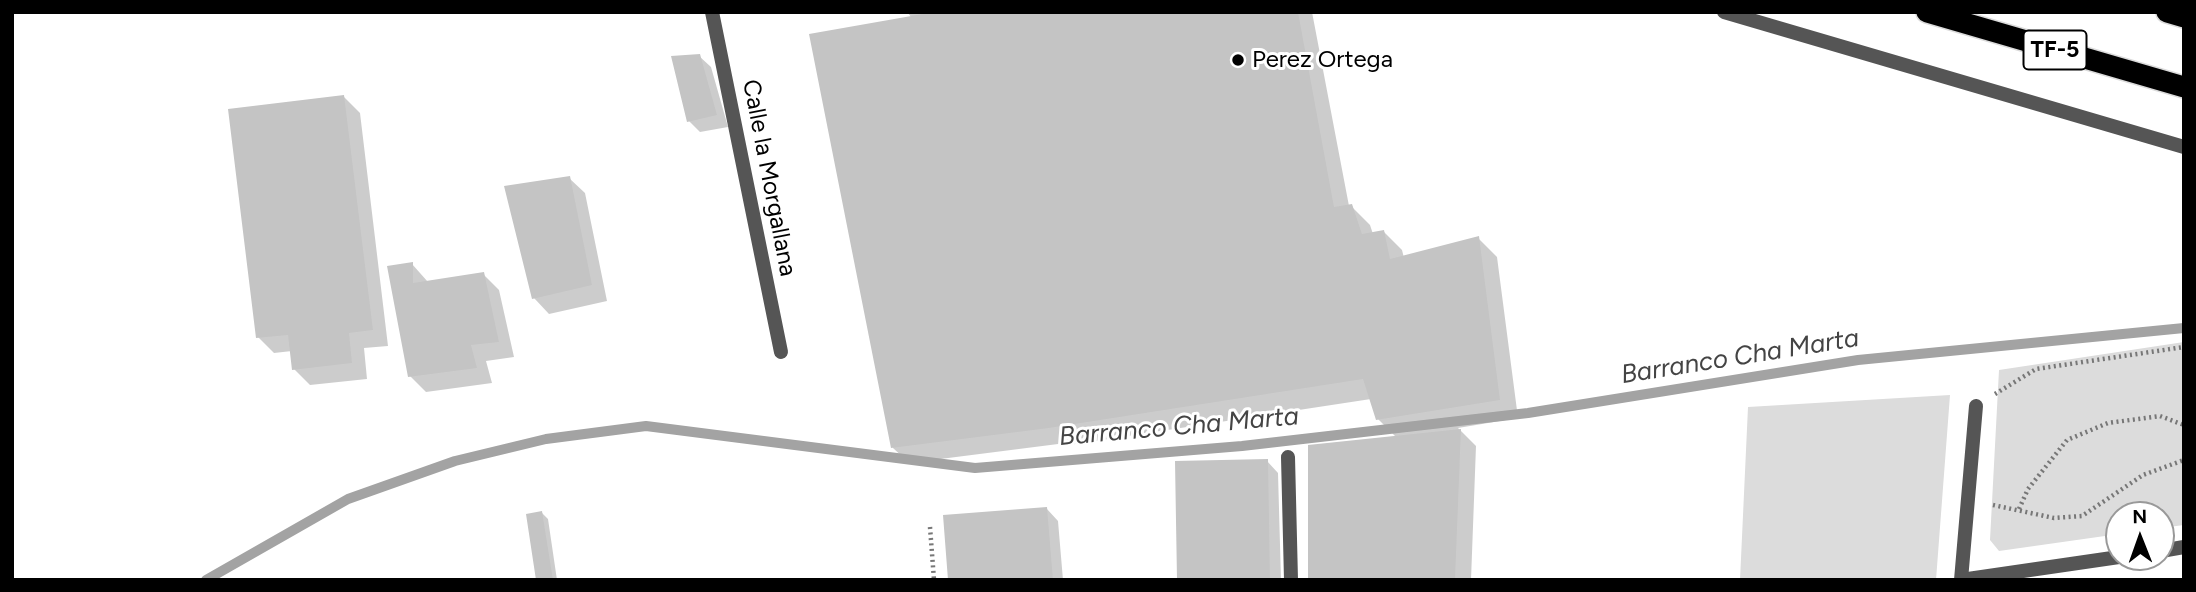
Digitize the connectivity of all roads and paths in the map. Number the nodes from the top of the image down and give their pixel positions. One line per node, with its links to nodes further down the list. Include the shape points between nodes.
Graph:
1 (712, 12): 9 (street, Calle la Morgallana)
2 (1724, 12): 7 (street)
3 (1927, 12): 6 (highway, TF-5)
4 (2167, 12): 5 (highway)
5 (2184, 17)
6 (2184, 88)
7 (2184, 147)
8 (2184, 346): 10 (path, via 2035,369)
9 (781, 352)
10 (1976, 406): 14 (street)
11 (2184, 425): 15 (path, via 2160,416 2108,423 2067,439 2028,489)
12 (1288, 457): 19 (street)
13 (2184, 460): 15 (path, via 2143,475 2082,516 2054,518)
14 (1968, 501): 15 (path); 20 (street)
15 (2019, 509)
16 (930, 527): 18 (path)
17 (2105, 559): 20 (street)
18 (934, 580)
19 (1291, 580)
20 (1961, 580)

